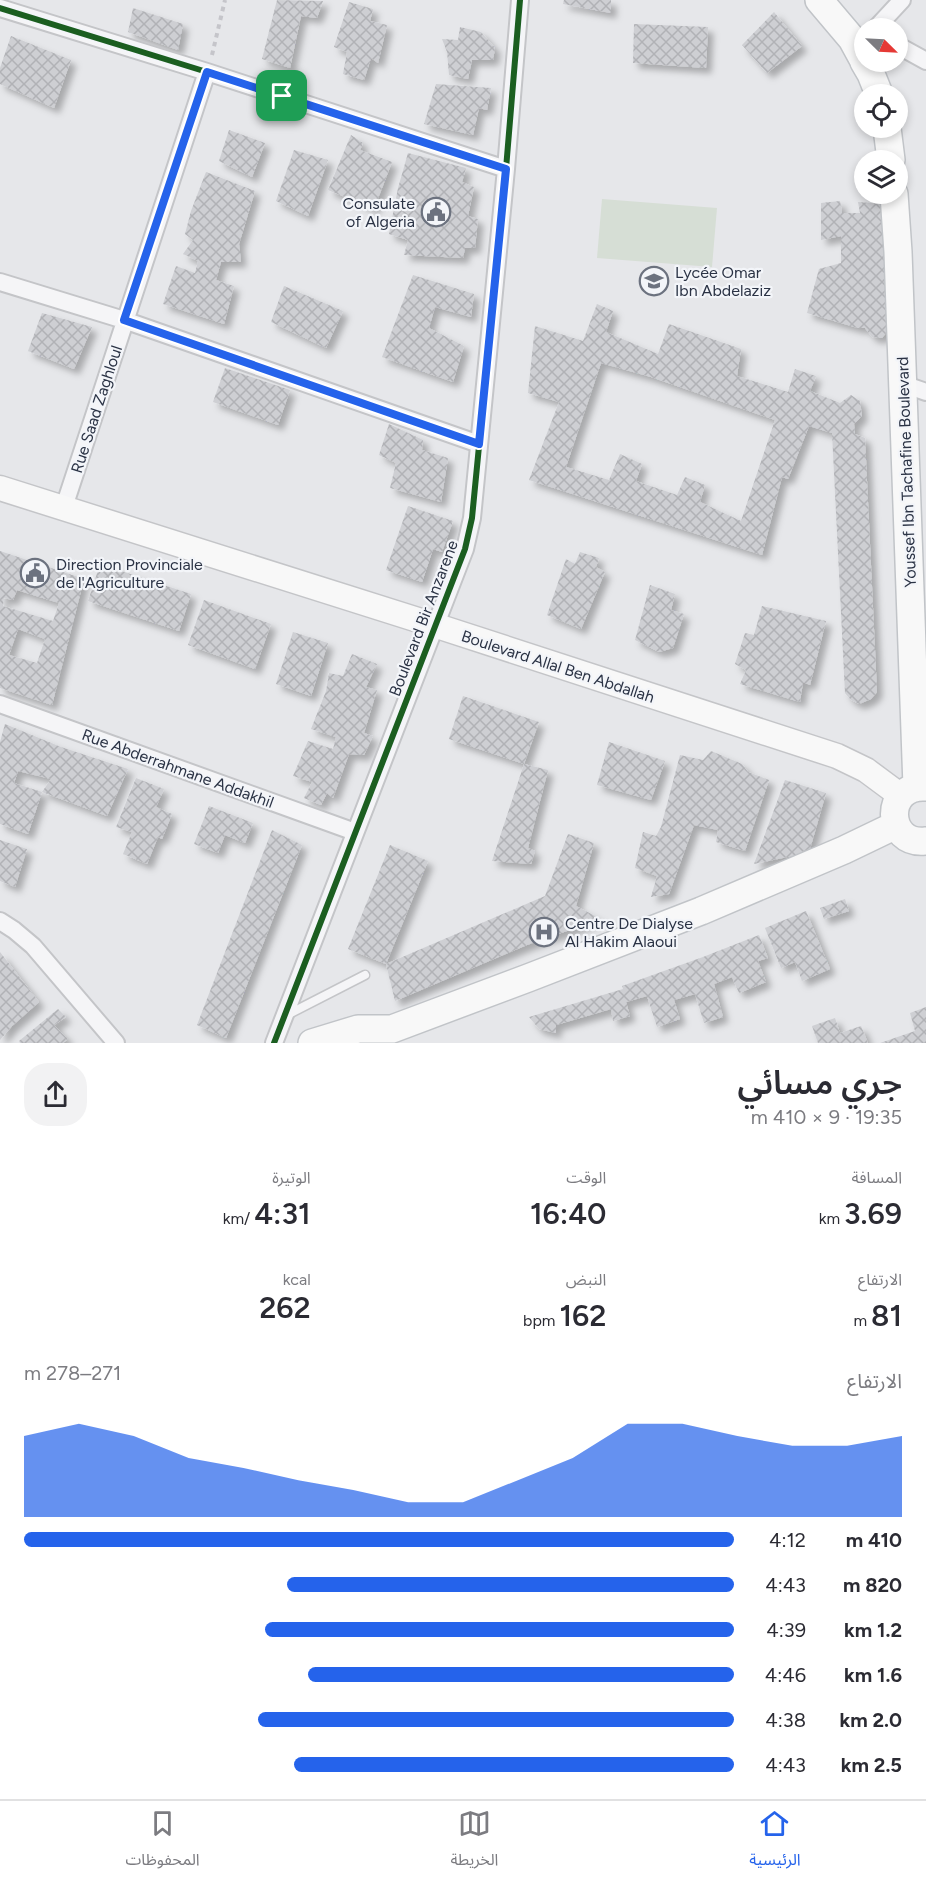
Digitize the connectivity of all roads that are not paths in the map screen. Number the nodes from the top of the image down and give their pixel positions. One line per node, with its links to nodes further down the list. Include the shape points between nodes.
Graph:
1 (520, 0): 10 (street, Boulevard Bir Anzarene)
2 (819, 0): 6 (main road)
3 (902, 0): 5 (street)
4 (0, 8): 9 (street)
5 (885, 18)
6 (854, 41)
7 (908, 51): 8 (street)
8 (926, 61)
9 (207, 72): 10 (street); 13 (street, Rue Saad Zaghloul)
10 (506, 169): 15 (street, Boulevard Bir Anzarene)
11 (895, 204): 14 (main road, Youssef Ibn Tachafine Boulevard)
12 (0, 282): 13 (street)
13 (124, 320): 15 (street); 17 (street, Rue Saad Zaghloul)
14 (914, 388): 20 (main road, Youssef Ibn Tachafine Boulevard)
15 (479, 444): 18 (street, Boulevard Bir Anzarene, via 472,518)
16 (0, 488): 17 (main road, Boulevard Allal Ben Abdallah)
17 (64, 507): 18 (main road, Boulevard Allal Ben Abdallah)
18 (437, 626): 20 (main road, Boulevard Allal Ben Abdallah, via 837,756); 22 (street, Boulevard Bir Anzarene)
19 (0, 704): 22 (street, Rue Abderrahmane Addakhil)
20 (915, 790): 21 (main road, Youssef Ibn Tachafine Boulevard, via 895,807)
21 (896, 825): 23 (main road, via 908,838); 27 (main road, via 701,911)
22 (355, 832): 26 (street, Boulevard Bir Anzarene)
23 (926, 841)
24 (0, 921): 29 (street, via 33,946)
25 (365, 975): 26 (lane)
26 (283, 1017): 30 (street, Boulevard Bir Anzarene)
27 (384, 1036): 28 (main road, via 358,1029)
28 (340, 1039): 31 (main road)
29 (116, 1043)
30 (274, 1043)
31 (312, 1043)

